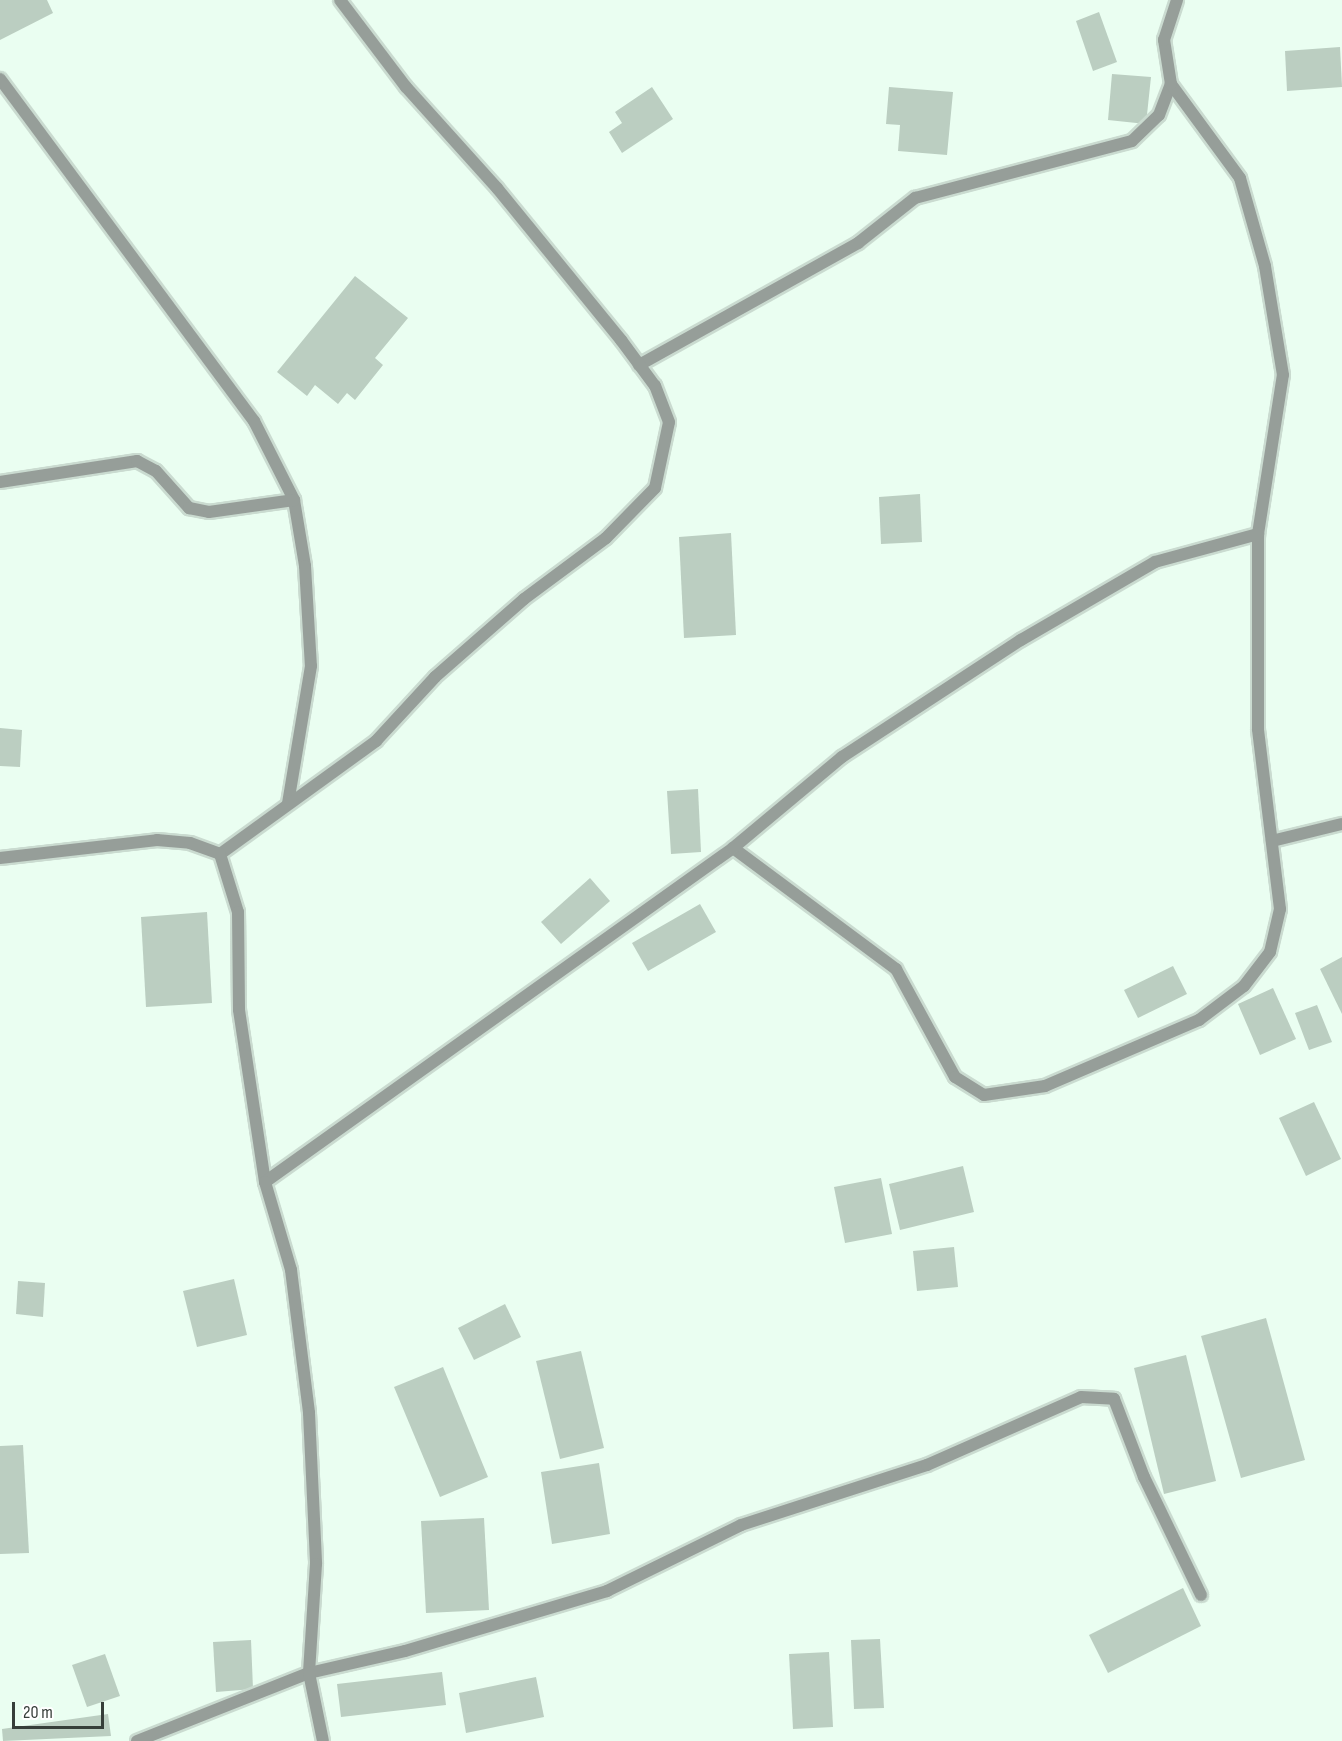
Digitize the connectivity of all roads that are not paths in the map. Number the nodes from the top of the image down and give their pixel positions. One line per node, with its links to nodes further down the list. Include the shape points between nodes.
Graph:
1 (340, 0): 5 (street, via 406,87 497,188)
2 (1178, 0): 4 (street, via 1164,40)
3 (0, 79): 7 (street, via 254,421)
4 (1171, 84): 5 (street, via 1159,115 1132,141 915,198 858,243); 8 (street, via 1240,178 1265,266 1282,375)
5 (639, 365): 9 (street, via 655,386 669,422 655,488 606,538 524,599 435,677 376,741)
6 (0, 482): 7 (street, via 137,461 156,471 189,508 208,512)
7 (294, 500): 9 (street, via 305,566 311,666)
8 (1258, 534): 11 (street, via 1258,729); 12 (street, via 1155,562 1021,640 843,757)
9 (288, 804): 13 (street)
10 (1342, 824): 11 (street)
11 (1272, 841): 12 (street, via 1280,909 1270,952 1244,986 1199,1020 1045,1086 984,1095 955,1077 896,969)
12 (733, 848): 15 (street)
13 (220, 854): 14 (street, via 190,843 157,840); 15 (street, via 238,912 239,1011)
14 (0, 858)
15 (265, 1182): 17 (street, via 291,1270 309,1413 316,1564)
16 (1201, 1595): 17 (street, via 1144,1477 1114,1399 1081,1397 927,1466 741,1525 607,1591 405,1651)
17 (309, 1673): 18 (street); 19 (street)
18 (137, 1741)
19 (323, 1741)

